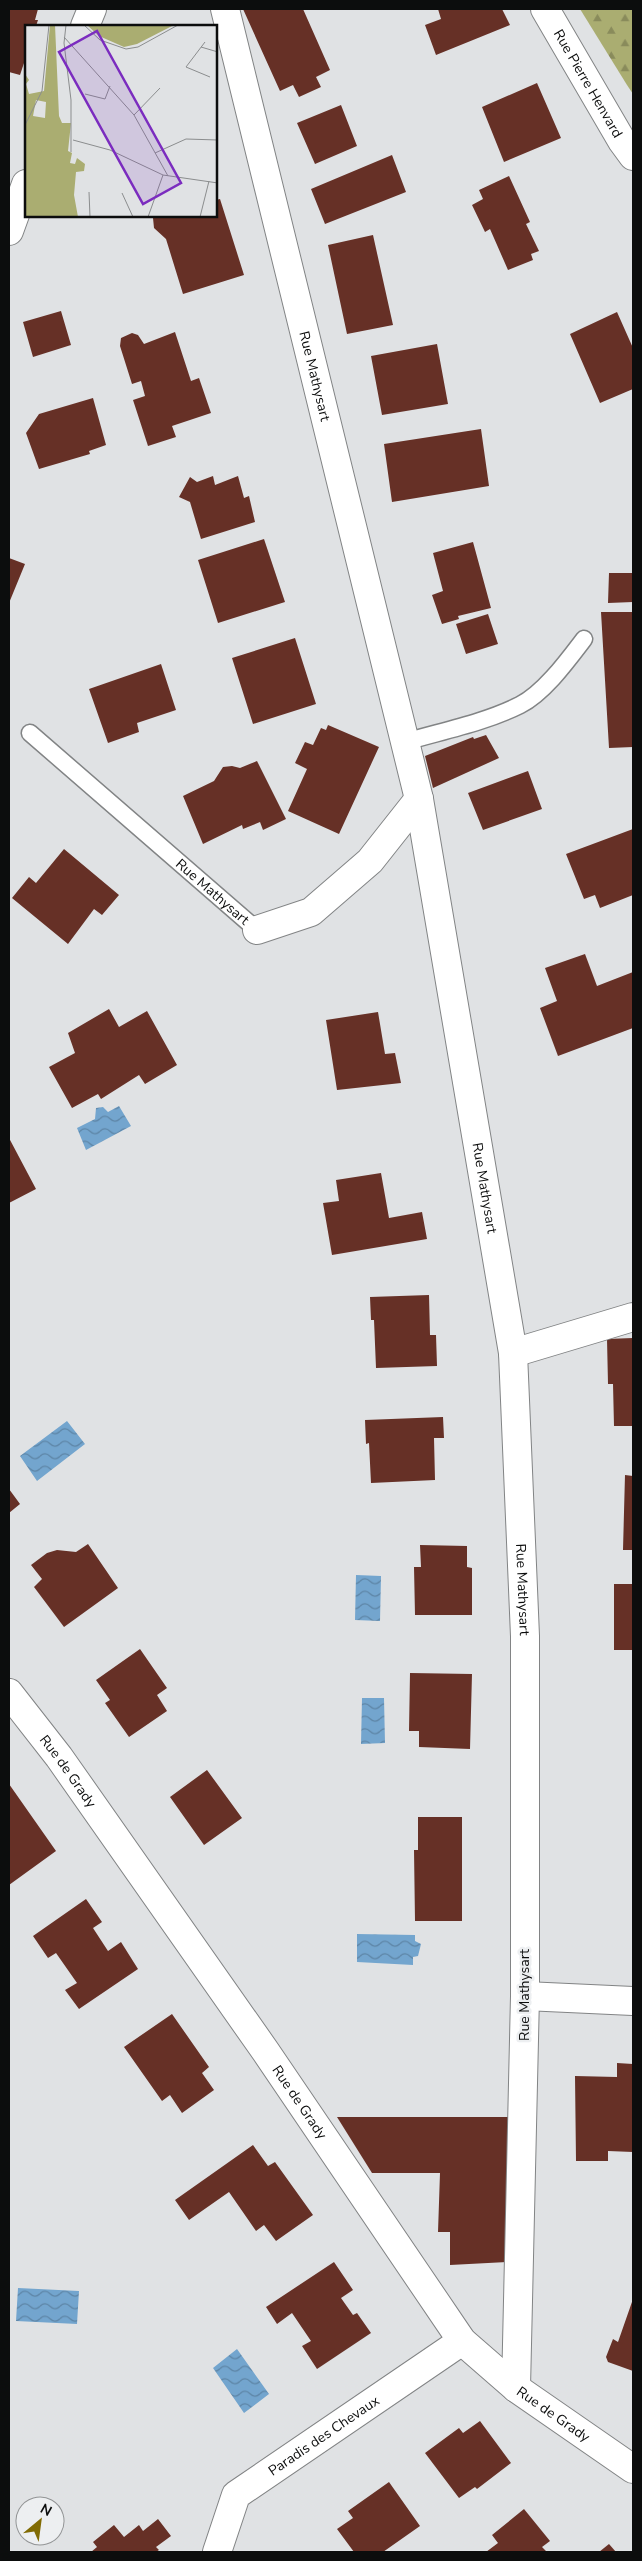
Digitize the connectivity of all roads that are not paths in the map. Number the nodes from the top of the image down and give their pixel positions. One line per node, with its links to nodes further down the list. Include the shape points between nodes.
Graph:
1 (92, 9): 4 (street)
2 (225, 9): 10 (street, Rue Mathysart)
3 (545, 9): 5 (street, Rue Pierre Henvard)
4 (85, 25)
5 (633, 156)
6 (25, 187): 7 (street)
7 (9, 231)
8 (584, 639): 10 (lane, via 558,673 521,705)
9 (30, 733): 12 (lane, Rue Mathysart)
10 (405, 742): 11 (street, Rue Mathysart)
11 (419, 799): 12 (street, Rue Mathysart, via 370,861 311,912); 14 (street, Rue Mathysart)
12 (257, 930)
13 (633, 1316): 14 (street)
14 (513, 1353): 16 (street, Rue Mathysart, via 524,1636)
15 (9, 1694): 18 (street, Rue de Grady, via 70,1773 266,2052)
16 (525, 1996): 17 (street); 19 (street, Rue Mathysart)
17 (633, 2001)
18 (462, 2340): 19 (street, Rue de Grady); 21 (street, Paradis des Chevaux, via 236,2495)
19 (516, 2388): 20 (street, Rue de Grady)
20 (633, 2469)
21 (217, 2552)

